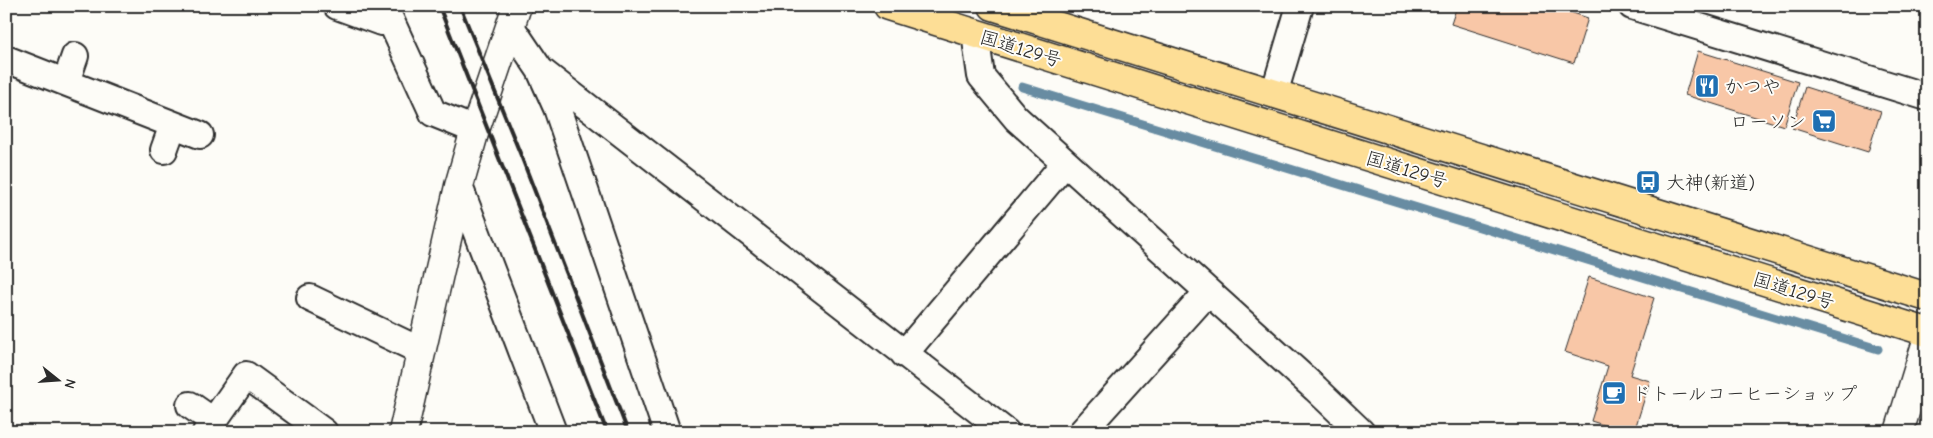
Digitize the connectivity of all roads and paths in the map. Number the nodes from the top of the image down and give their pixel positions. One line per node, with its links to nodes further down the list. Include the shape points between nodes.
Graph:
1 (337, 6): 6 (street, via 381,22)
2 (888, 6): 8 (highway, 国道129号)
3 (993, 6): 13 (highway, 国道129号)
4 (1300, 6): 13 (street)
5 (1632, 6): 14 (street)
6 (388, 14): 16 (street, via 432,112)
7 (514, 17): 11 (street); 16 (street)
8 (975, 33): 19 (street, via 981,76 1016,118); 24 (highway, 国道129号)
9 (75, 56): 12 (street)
10 (6, 59): 12 (street)
11 (540, 70): 27 (street); 33 (street, via 557,108)
12 (66, 82): 15 (street)
13 (1274, 94): 22 (highway, 国道129号)
14 (1927, 97)
15 (173, 125): 17 (street); 18 (street)
16 (475, 130): 20 (street)
17 (200, 135)
18 (164, 150)
19 (1065, 163): 21 (street); 27 (street)
20 (459, 186): 26 (street); 32 (street)
21 (1208, 292): 35 (street); 36 (street)
22 (1927, 296)
23 (310, 298): 26 (street)
24 (1927, 332)
25 (1927, 341): 37 (street)
26 (421, 352): 31 (street)
27 (904, 354): 34 (street)
28 (190, 405): 29 (street)
29 (210, 427): 30 (street, via 246,375)
30 (324, 432)
31 (403, 432)
32 (553, 432)
33 (667, 432)
34 (1006, 432)
35 (1082, 432)
36 (1361, 432)
37 (1898, 432)

